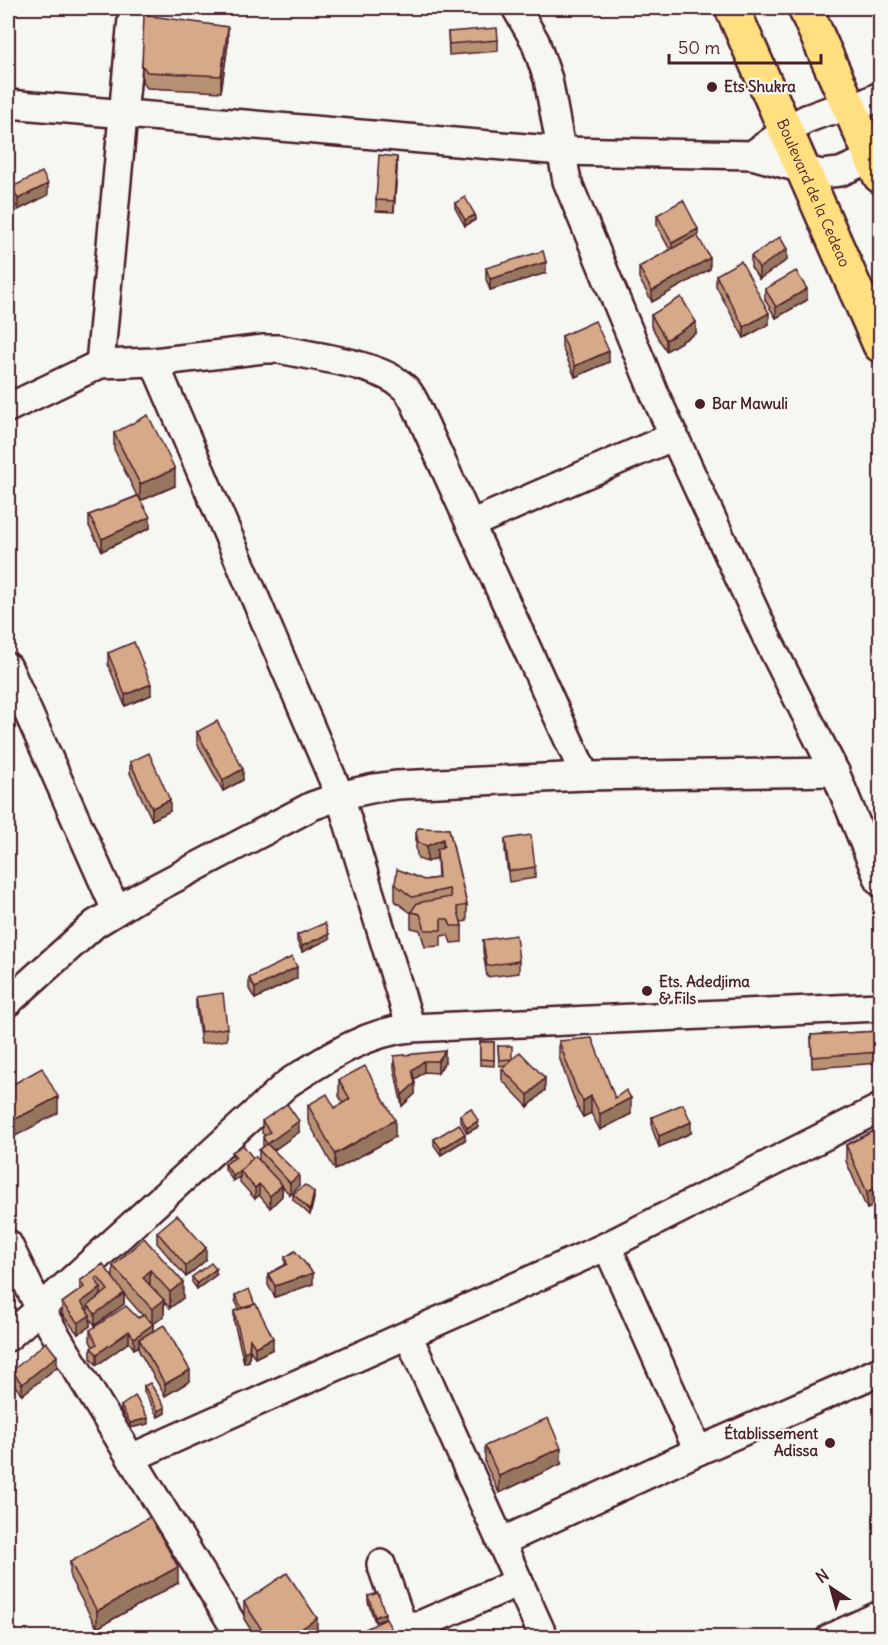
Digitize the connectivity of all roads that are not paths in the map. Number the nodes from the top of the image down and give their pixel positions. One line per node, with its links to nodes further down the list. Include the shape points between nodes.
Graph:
1 (133, 8): 8 (street)
2 (516, 8): 10 (street, via 535,41 548,79)
3 (732, 8): 9 (main road, Boulevard de la Cedeao)
4 (805, 8): 7 (main road)
5 (880, 96): 7 (street)
6 (8, 104): 8 (street)
7 (851, 110): 9 (street, via 828,111); 12 (main road)
8 (125, 114): 10 (street); 16 (street)
9 (787, 130): 11 (street); 13 (main road, Boulevard de la Cedeao)
10 (561, 150): 11 (street); 18 (street, via 567,181)
11 (752, 155): 13 (street)
12 (876, 167): 13 (street, via 821,174)
13 (805, 171): 14 (main road, Boulevard de la Cedeao)
14 (880, 345)
15 (154, 362): 16 (street); 19 (street, via 279,349 368,368 394,379 415,402); 23 (street)
16 (100, 364): 17 (street)
17 (8, 408)
18 (674, 436): 19 (street); 21 (street, via 767,638)
19 (471, 524): 22 (street)
20 (8, 667): 25 (street)
21 (835, 772): 22 (street); 24 (street)
22 (585, 776): 23 (street, via 397,785)
23 (340, 795): 25 (street, via 312,806); 28 (street)
24 (880, 882)
25 (117, 910): 26 (street, via 95,924)
26 (8, 1002)
27 (880, 1007): 28 (street)
28 (411, 1028): 32 (street, via 366,1039 288,1083)
29 (880, 1108): 31 (street)
30 (8, 1244): 32 (street)
31 (608, 1246): 33 (street); 36 (street)
32 (40, 1309): 34 (street); 37 (street)
33 (408, 1335): 37 (street); 38 (street)
34 (8, 1336)
35 (880, 1371): 36 (street)
36 (698, 1451): 38 (street)
37 (131, 1458): 42 (street)
38 (501, 1542): 40 (street)
39 (381, 1564): 40 (street, via 401,1621 409,1625 420,1625)
40 (519, 1582): 43 (street)
41 (880, 1615): 44 (street)
42 (241, 1638)
43 (544, 1638)
44 (830, 1638)

